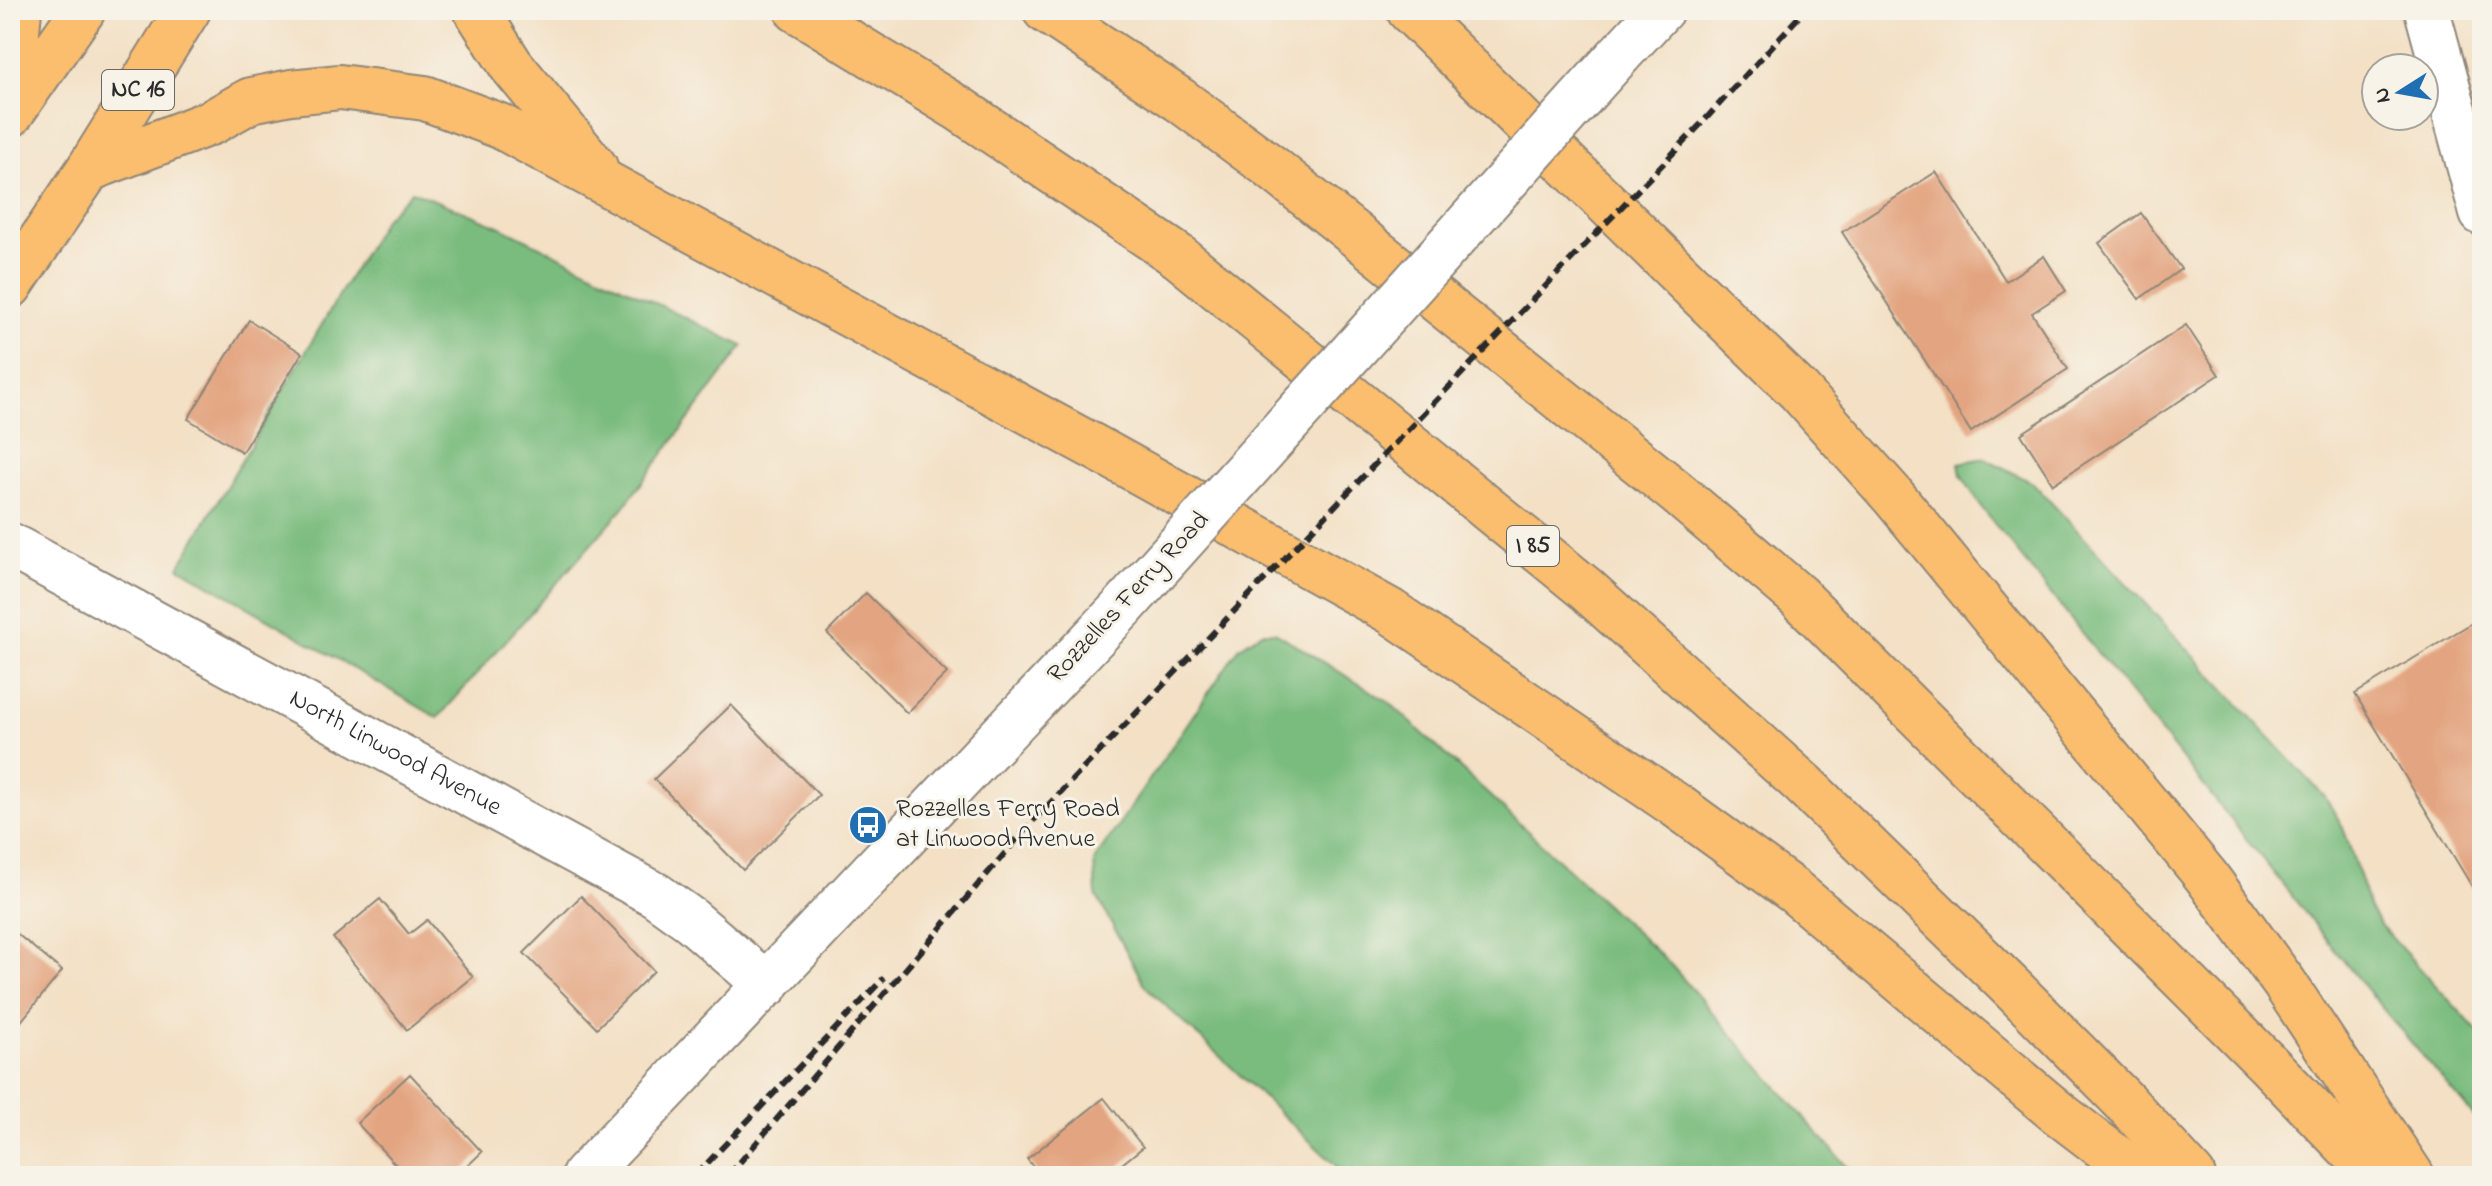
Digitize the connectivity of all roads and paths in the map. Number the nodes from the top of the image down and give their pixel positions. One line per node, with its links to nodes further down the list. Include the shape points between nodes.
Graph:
1 (19, 10): 10 (highway)
2 (83, 10): 11 (highway)
3 (188, 10): 12 (highway, NC 16)
4 (476, 10): 13 (highway, via 511,65)
5 (797, 10): 20 (highway, I 85, via 961,110 1178,256 1585,588 1803,784 2015,991)
6 (1045, 10): 21 (highway, via 1271,167 1798,596)
7 (1409, 10): 22 (highway, via 1799,391 1893,496 2206,876)
8 (1661, 10): 17 (street, Rozzelles Ferry Road, bridge, via 1123,607)
9 (2427, 10): 14 (street)
10 (10, 109)
11 (10, 115)
12 (89, 169): 13 (highway, via 212,122 251,100 340,87 425,98 500,126); 15 (highway, NC 16)
13 (617, 190): 19 (highway, via 1390,611 1794,891)
14 (2482, 213)
15 (10, 286)
16 (10, 545): 17 (street, North Linwood Avenue, via 656,895)
17 (767, 985): 18 (street, Rozzelles Ferry Road)
18 (584, 1176)
19 (2141, 1176)
20 (2193, 1176)
21 (2376, 1176)
22 (2412, 1176)

